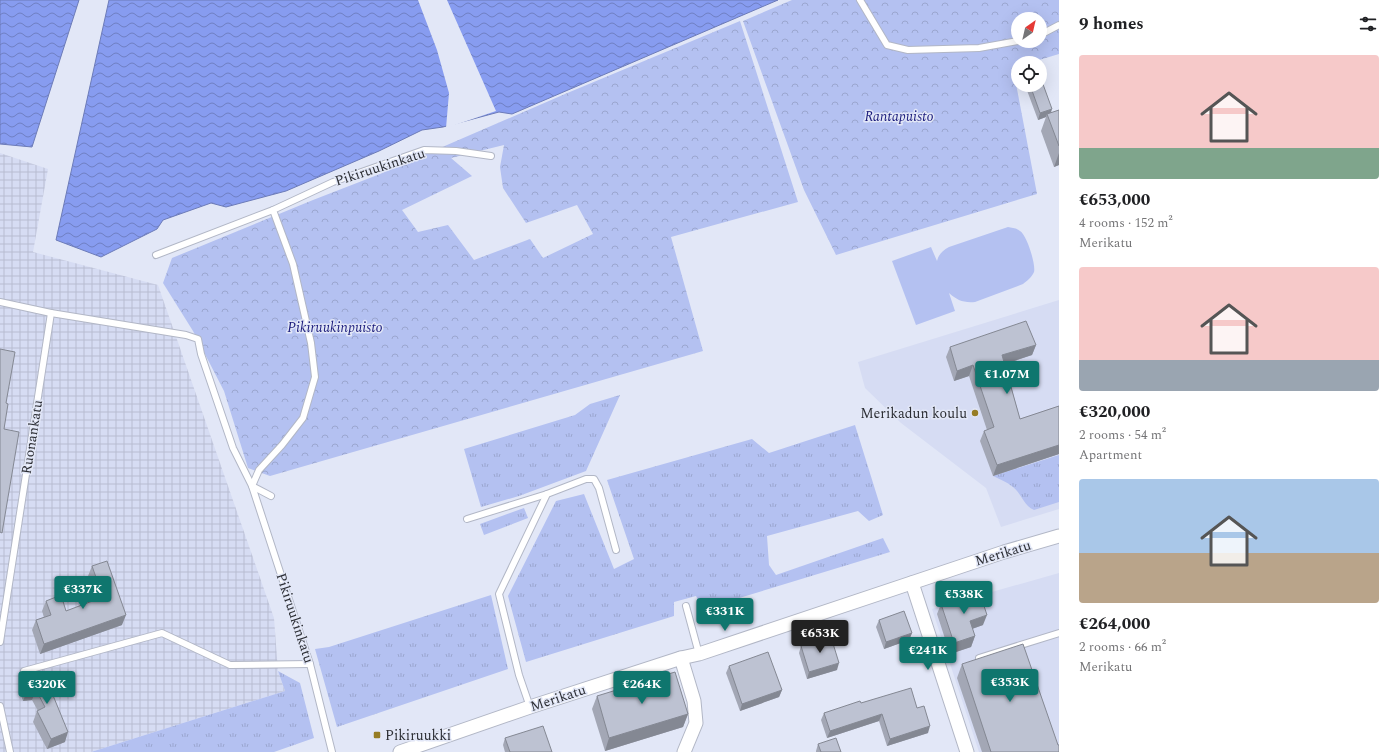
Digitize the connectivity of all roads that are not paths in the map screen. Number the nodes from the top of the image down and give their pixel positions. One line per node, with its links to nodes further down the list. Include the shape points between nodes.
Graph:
1 (860, 0): 4 (lane, via 887,45 908,50 979,48)
2 (1059, 25): 3 (lane)
3 (1047, 31)
4 (1011, 42)
5 (492, 156): 6 (lane, Pikiruukinkatu, via 424,150 333,182)
6 (273, 210): 7 (lane, Pikiruukinkatu); 10 (lane, via 293,264 311,343 315,377 303,418 259,470)
7 (156, 255)
8 (0, 302): 9 (lane)
9 (51, 313): 10 (lane, Pikiruukinkatu, via 198,339 233,448); 19 (lane, Ruonankatu)
10 (252, 486): 12 (lane); 23 (lane, Pikiruukinkatu)
11 (547, 494): 13 (lane); 15 (lane, via 586,479 594,479 599,488); 26 (lane, via 516,552 499,594 519,675)
12 (271, 496)
13 (467, 519)
14 (1059, 536): 16 (street, Merikatu)
15 (616, 550)
16 (912, 582): 20 (street, Merikatu); 31 (street)
17 (686, 606): 20 (lane)
18 (1059, 633): 22 (lane)
19 (0, 642)
20 (699, 654): 21 (street, Merikatu)
21 (681, 658): 26 (street, Merikatu); 30 (street, via 694,701 696,723)
22 (979, 658)
23 (310, 664): 24 (lane, via 230,665 162,633); 28 (lane, Pikiruukinkatu)
24 (24, 671)
25 (0, 706): 27 (lane)
26 (530, 707): 29 (street, Merikatu)
27 (10, 752)
28 (332, 752)
29 (400, 752)
30 (684, 752)
31 (967, 752)

